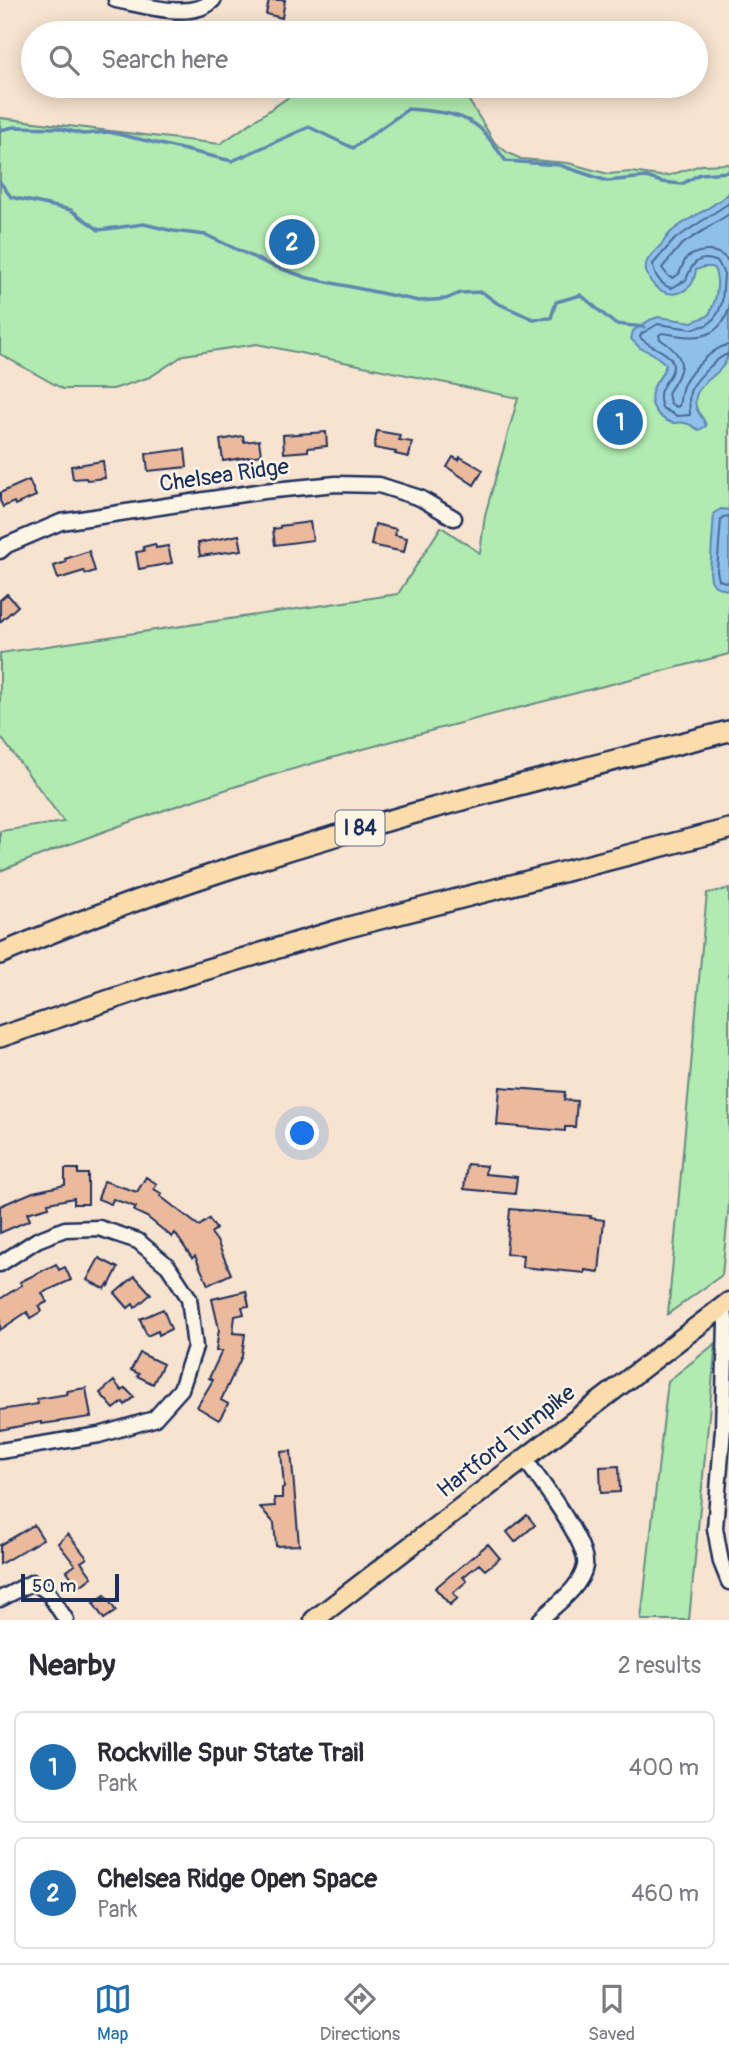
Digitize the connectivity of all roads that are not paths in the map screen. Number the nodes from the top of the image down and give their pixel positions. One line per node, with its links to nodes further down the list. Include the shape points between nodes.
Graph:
1 (116, 0): 2 (street, via 190,12)
2 (213, 0)
3 (454, 518): 4 (street, Chelsea Ridge, via 420,498 379,485 336,484 252,492 61,522)
4 (0, 551)
5 (729, 731): 7 (highway, I 84, via 300,846 120,906)
6 (729, 829): 8 (highway, via 345,928 151,986)
7 (0, 954)
8 (0, 1038)
9 (0, 1264): 11 (street, via 37,1240 65,1229 99,1228 138,1241 168,1266 189,1298 195,1347 181,1389 154,1419 99,1435)
10 (726, 1304): 12 (main road, Hartford Turnpike); 13 (street, via 715,1528)
11 (0, 1451)
12 (524, 1458): 16 (main road, Hartford Turnpike); 17 (street, via 582,1546 586,1565 578,1584)
13 (729, 1581)
14 (0, 1599): 15 (street, via 33,1582 47,1591)
15 (66, 1620)
16 (314, 1620)
17 (540, 1620)

